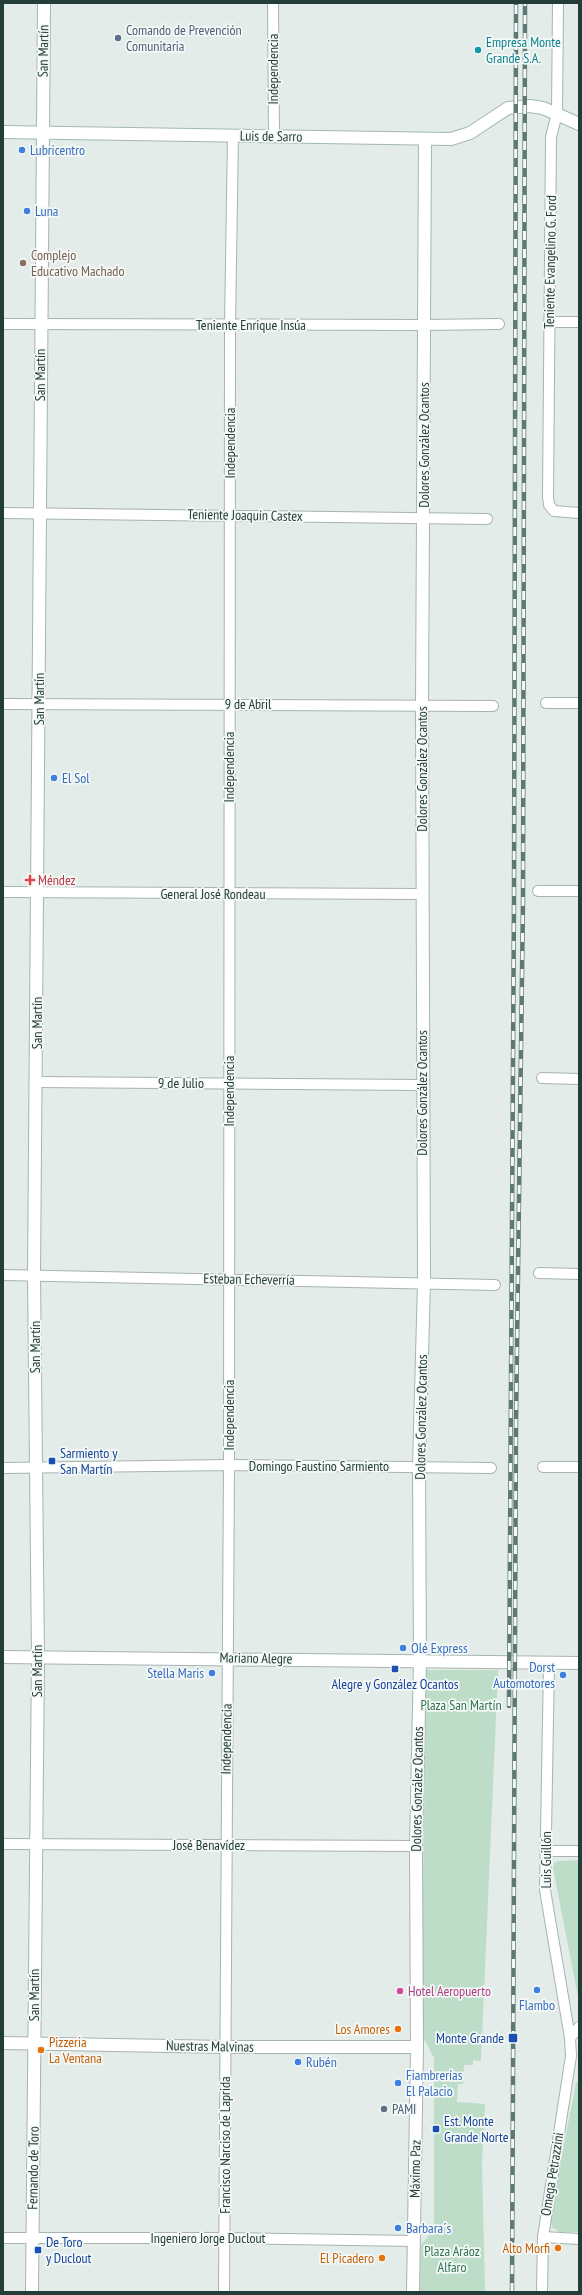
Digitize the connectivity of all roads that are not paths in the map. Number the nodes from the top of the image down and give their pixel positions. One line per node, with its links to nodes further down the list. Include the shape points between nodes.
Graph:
1 (44, 3): 7 (street, San Martín)
2 (273, 3): 9 (street, Independencia)
3 (558, 3): 4 (street, Teniente Evangelino G. Ford)
4 (557, 113): 5 (street, Luis de Sarro); 10 (street, Luis de Sarro, via 530,106 508,108 460,138); 11 (street, Teniente Evangelino G. Ford, via 551,137)
5 (579, 124)
6 (3, 132): 7 (street, Luis de Sarro)
7 (42, 132): 8 (street, Luis de Sarro); 14 (street, San Martín)
8 (233, 136): 9 (street, Luis de Sarro); 16 (street, Independencia)
9 (274, 136): 10 (street, Luis de Sarro)
10 (425, 138): 17 (street, Dolores González Ocantos)
11 (549, 322): 12 (street); 20 (street, Teniente Evangelino G. Ford, via 548,497 554,511)
12 (579, 322)
13 (3, 324): 14 (street, Teniente Enrique Insúa)
14 (41, 324): 16 (street, Teniente Enrique Insúa); 19 (street, San Martín)
15 (499, 324): 17 (street, Teniente Enrique Insúa)
16 (230, 325): 17 (street, Teniente Enrique Insúa); 21 (street, Independencia)
17 (425, 325): 22 (street, Dolores González Ocantos)
18 (3, 513): 19 (street, Teniente Joaquín Castex)
19 (40, 513): 21 (street, Teniente Joaquín Castex); 28 (street, San Martín)
20 (579, 513)
21 (230, 515): 22 (street, Teniente Joaquín Castex); 27 (street, Independencia)
22 (424, 518): 23 (street, Teniente Joaquín Castex); 29 (street, Dolores González Ocantos)
23 (487, 519)
24 (546, 703): 25 (street)
25 (579, 703)
26 (3, 704): 28 (street, 9 de Abril)
27 (229, 704): 28 (street, 9 de Abril); 29 (street, 9 de Abril); 35 (street, Independencia)
28 (39, 705): 34 (street, San Martín)
29 (422, 706): 30 (street, 9 de Abril); 36 (street, Dolores González Ocantos)
30 (493, 706)
31 (538, 891): 32 (street)
32 (579, 891)
33 (3, 892): 34 (street, General José Rondeau)
34 (38, 892): 35 (street, General José Rondeau); 39 (street, San Martín)
35 (228, 894): 36 (street, General José Rondeau); 40 (street, Independencia)
36 (423, 894): 41 (street, Dolores González Ocantos)
37 (542, 1078): 38 (street)
38 (579, 1079)
39 (36, 1082): 40 (street, 9 de Julio); 45 (street, San Martín)
40 (229, 1084): 41 (street, 9 de Julio); 46 (street, Independencia)
41 (422, 1085): 47 (street, Dolores González Ocantos)
42 (539, 1273): 43 (street)
43 (579, 1274)
44 (3, 1275): 45 (street, Esteban Echeverría)
45 (34, 1275): 46 (street, Esteban Echeverría); 54 (street, San Martín)
46 (229, 1278): 47 (street, Esteban Echeverría); 49 (street, Independencia)
47 (424, 1282): 48 (street, Esteban Echeverría); 50 (street, Dolores González Ocantos)
48 (495, 1285)
49 (229, 1465): 50 (street, Domingo Faustino Sarmiento); 54 (street, Domingo Faustino Sarmiento); 58 (street, Independencia)
50 (419, 1467): 55 (street, Domingo Faustino Sarmiento); 59 (street, Dolores González Ocantos)
51 (543, 1467): 52 (street)
52 (579, 1467)
53 (3, 1468): 54 (street, Domingo Faustino Sarmiento)
54 (35, 1468): 57 (street, San Martín)
55 (491, 1468)
56 (3, 1657): 57 (street, Mariano Alegre)
57 (38, 1657): 58 (street, Mariano Alegre); 63 (street, San Martín)
58 (227, 1658): 59 (street, Mariano Alegre); 64 (street, Independencia)
59 (420, 1661): 60 (street, Mariano Alegre); 65 (street, Dolores González Ocantos)
60 (549, 1663): 61 (street, Mariano Alegre); 66 (street, Luis Guillón)
61 (579, 1663)
62 (3, 1844): 63 (street, José Benavídez)
63 (35, 1845): 64 (street, José Benavídez); 71 (street, San Martín)
64 (226, 1845): 65 (street, José Benavídez); 72 (street, Independencia)
65 (416, 1846): 73 (street, Dolores González Ocantos)
66 (545, 1851): 67 (street); 69 (street, Luis Guillón, via 545,1890)
67 (579, 1851)
68 (579, 2027): 69 (street)
69 (570, 2038): 74 (street, Luis Guillón)
70 (3, 2043): 71 (street, Nuestras Malvinas)
71 (34, 2043): 72 (street, Nuestras Malvinas); 77 (street, Fernando de Toro)
72 (226, 2047): 73 (street, Nuestras Malvinas); 78 (street, Francisco Narciso de Laprida)
73 (417, 2047): 81 (street, Máximo Paz)
74 (571, 2056): 75 (street); 79 (street, Omega Petrazzini)
75 (579, 2063)
76 (3, 2238): 77 (street, Ingeniero Jorge Duclout)
77 (32, 2238): 78 (street, Ingeniero Jorge Duclout); 82 (street, Fernando de Toro)
78 (224, 2238): 81 (street, Ingeniero Jorge Duclout); 83 (street, Francisco Narciso de Laprida)
79 (543, 2238): 80 (street); 85 (street, Omega Petrazzini)
80 (579, 2239)
81 (414, 2241): 84 (street, Máximo Paz)
82 (32, 2292)
83 (224, 2292)
84 (413, 2292)
85 (542, 2292)

